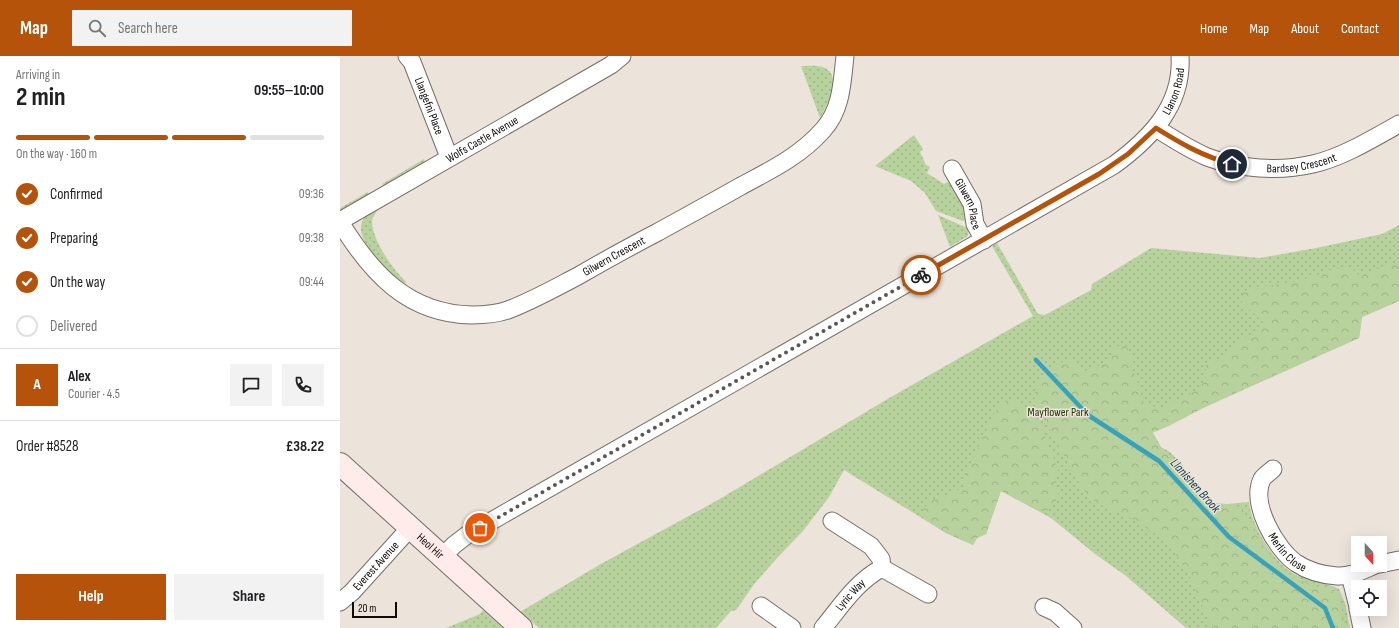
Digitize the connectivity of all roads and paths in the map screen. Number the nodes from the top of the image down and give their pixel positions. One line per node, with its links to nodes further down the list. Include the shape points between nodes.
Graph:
1 (407, 56): 7 (street, Llangefni Place, via 412,62)
2 (622, 56): 7 (street, Wolfs Castle Avenue)
3 (845, 56): 9 (street, Gilwern Crescent, via 837,106 825,128 804,149 762,175 550,291 505,311 472,315 439,310 421,304 383,279 373,269)
4 (1180, 56): 6 (street, Llanon Road, via 1180,73 1174,98)
5 (1399, 124): 6 (street, Bardsey Crescent, via 1340,155 1313,164 1279,168 1240,166 1208,157)
6 (1156, 128): 10 (street, Llanon Road, via 1109,168)
7 (449, 157): 9 (street, Wolfs Castle Avenue)
8 (952, 169): 10 (street, Gilwern Place, via 972,204 975,224)
9 (340, 221)
10 (984, 240): 15 (street, Llanon Road, via 467,535)
11 (340, 464): 14 (street, Heol Hir)
12 (1273, 469): 20 (street, Merlin Close, via 1262,480 1260,501 1262,515 1277,542 1296,563 1306,568 1329,576)
13 (832, 521): 18 (street, via 871,546 881,559)
14 (410, 528): 15 (street, Heol Hir); 23 (street, Everest Avenue)
15 (442, 557): 27 (street, Heol Hir)
16 (1399, 560): 17 (street)
17 (1387, 563)
18 (882, 568): 22 (street); 29 (street, Lyric Way, via 862,581)
19 (1358, 572): 20 (street, Merlin Close)
20 (1350, 575): 21 (street)
21 (1351, 580)
22 (928, 594)
23 (340, 602)
24 (761, 606): 28 (street)
25 (1044, 607): 30 (street)
26 (1360, 616): 31 (street)
27 (521, 628)
28 (792, 628)
29 (823, 628)
30 (1073, 628)
31 (1362, 628)

